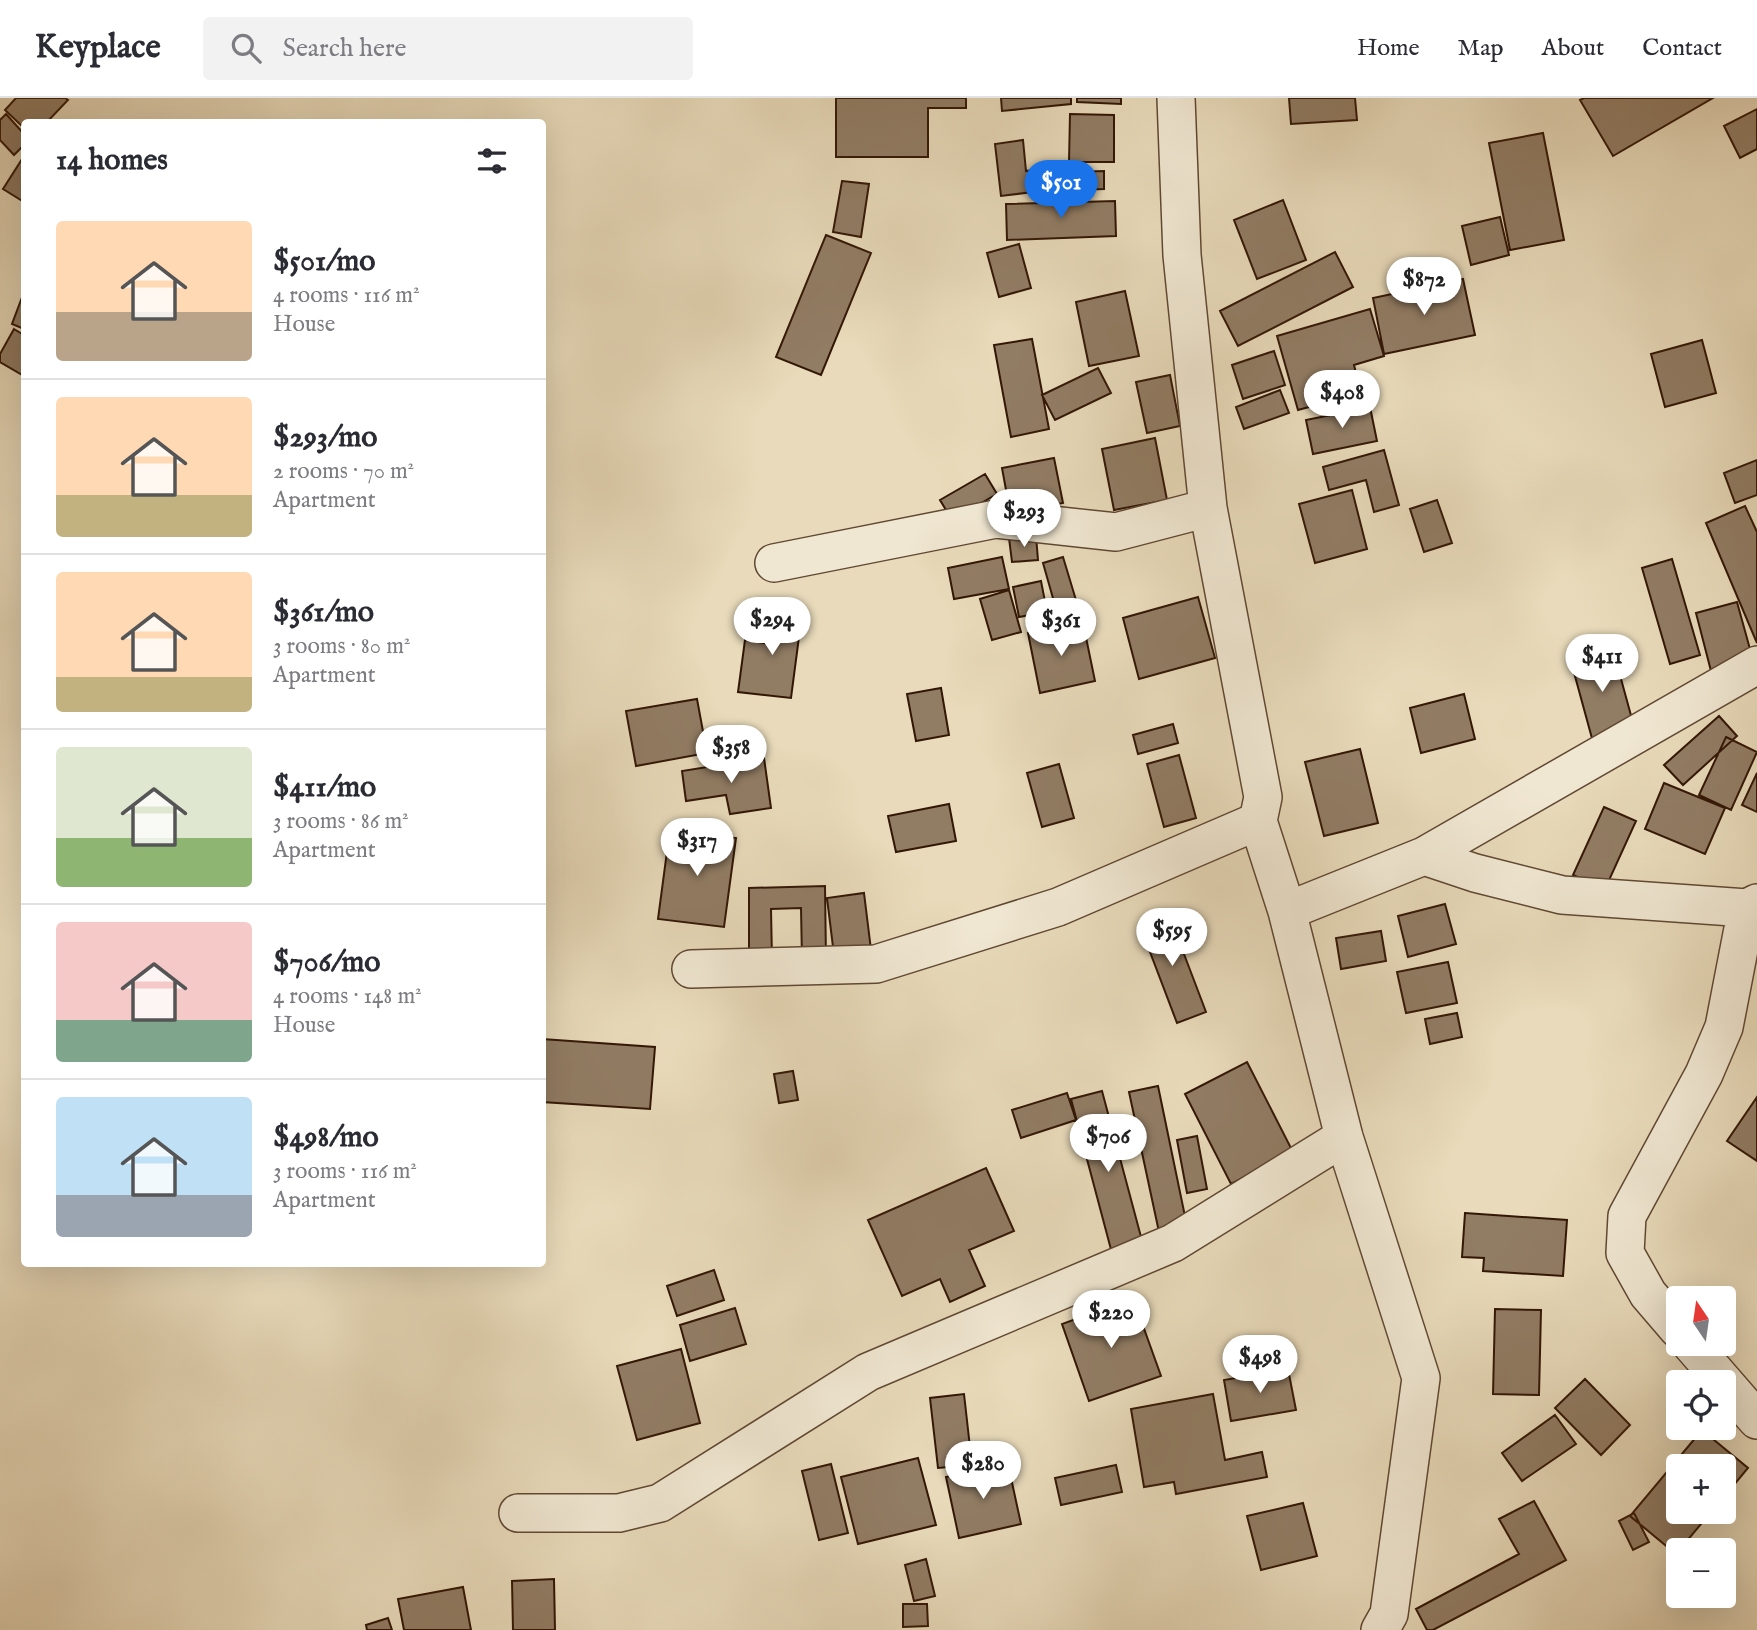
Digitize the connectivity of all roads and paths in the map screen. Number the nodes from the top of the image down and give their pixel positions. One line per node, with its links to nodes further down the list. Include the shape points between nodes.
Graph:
1 (1177, 98): 2 (street, via 1182,255)
2 (1208, 508): 3 (street, via 1116,532 996,519); 5 (street, via 1264,797)
3 (774, 563)
4 (1757, 665): 6 (street)
5 (1258, 821): 8 (street); 9 (street, via 1058,907 876,964)
6 (1424, 856): 7 (street, via 1562,895); 8 (street)
7 (1752, 905): 11 (street, via 1724,1027 1704,1074 1627,1216 1625,1253)
8 (1287, 911): 10 (street)
9 (691, 969)
10 (1345, 1137): 14 (street, via 1173,1242 868,1372 660,1503 619,1513); 15 (street, via 1421,1378)
11 (1666, 1315)
12 (1701, 1356): 13 (street)
13 (1757, 1420)
14 (518, 1513)
15 (1393, 1625)

